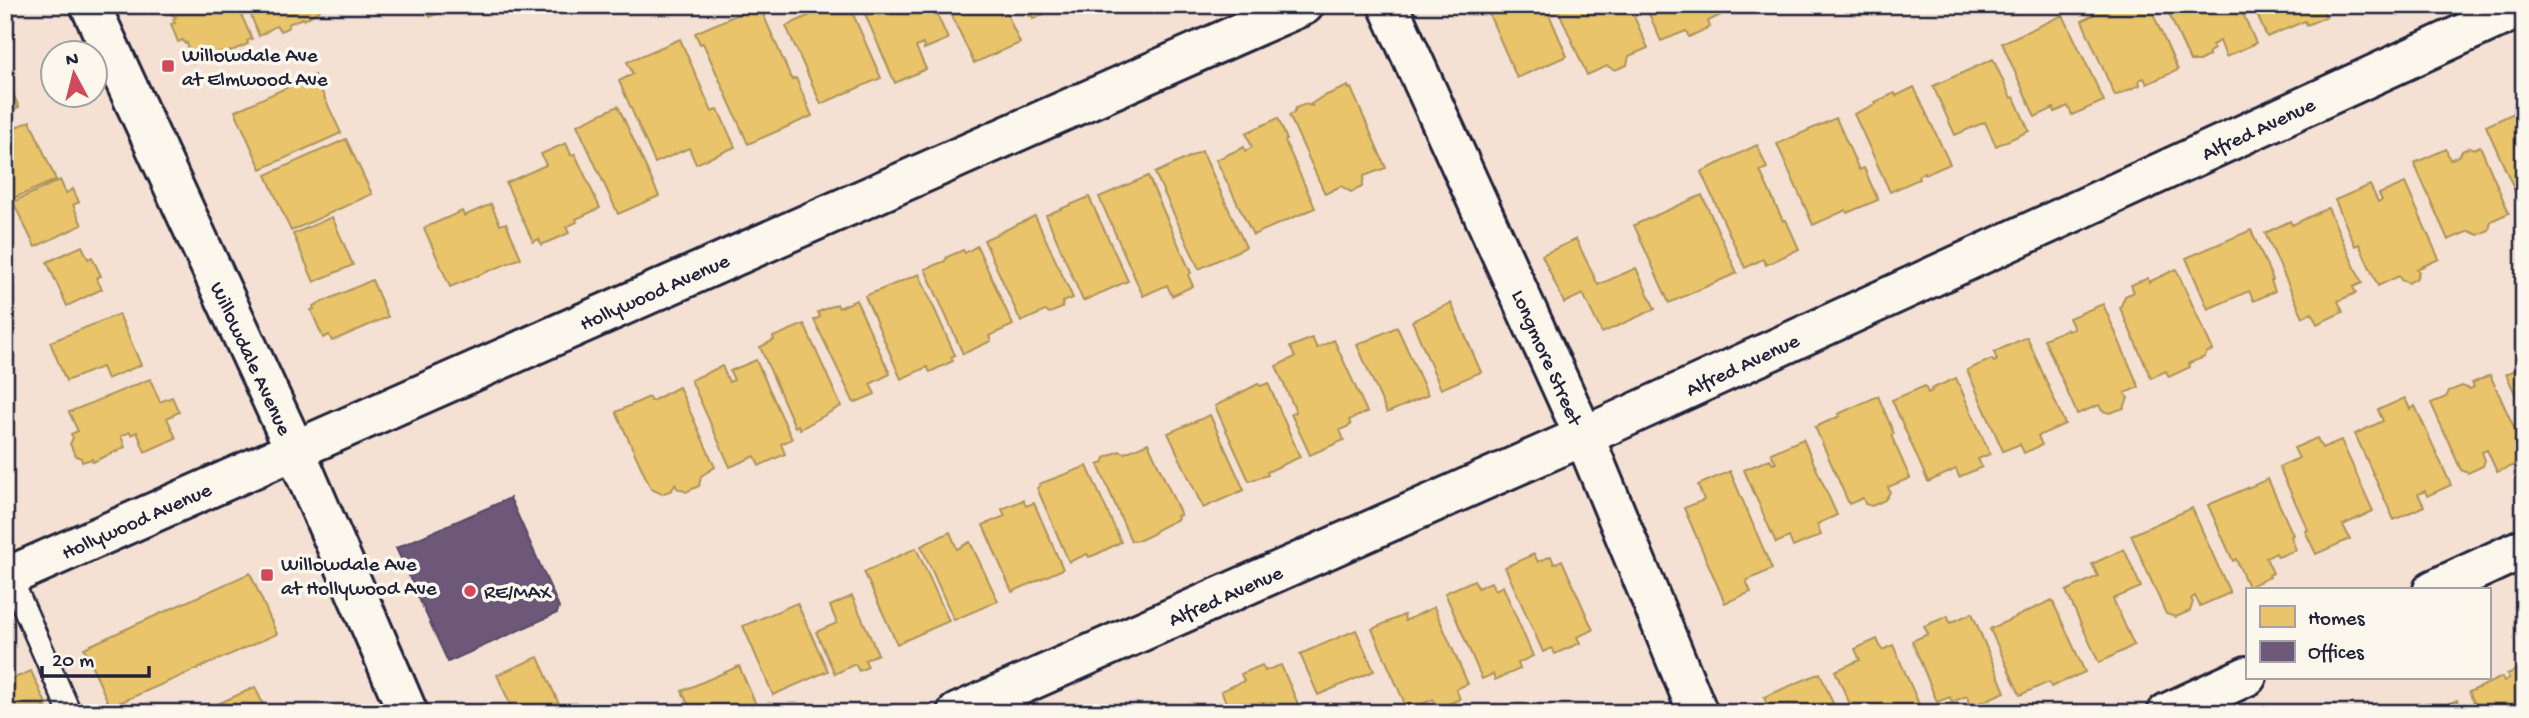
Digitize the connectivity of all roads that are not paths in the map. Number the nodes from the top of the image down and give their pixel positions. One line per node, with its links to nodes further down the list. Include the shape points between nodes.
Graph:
1 (90, 5): 6 (street, Willowdale Avenue)
2 (1304, 5): 6 (street, Hollywood Avenue)
3 (1388, 5): 5 (street, Longmore Street)
4 (2524, 6): 5 (street, Alfred Avenue)
5 (1584, 436): 13 (street, Alfred Avenue); 14 (street, Longmore Street)
6 (295, 450): 8 (street, Hollywood Avenue); 12 (street, Willowdale Avenue)
7 (2524, 548): 9 (street)
8 (8, 577): 11 (lane)
9 (2437, 588)
10 (2246, 676): 15 (street)
11 (70, 713)
12 (408, 713)
13 (957, 713)
14 (1698, 713)
15 (2167, 713)

